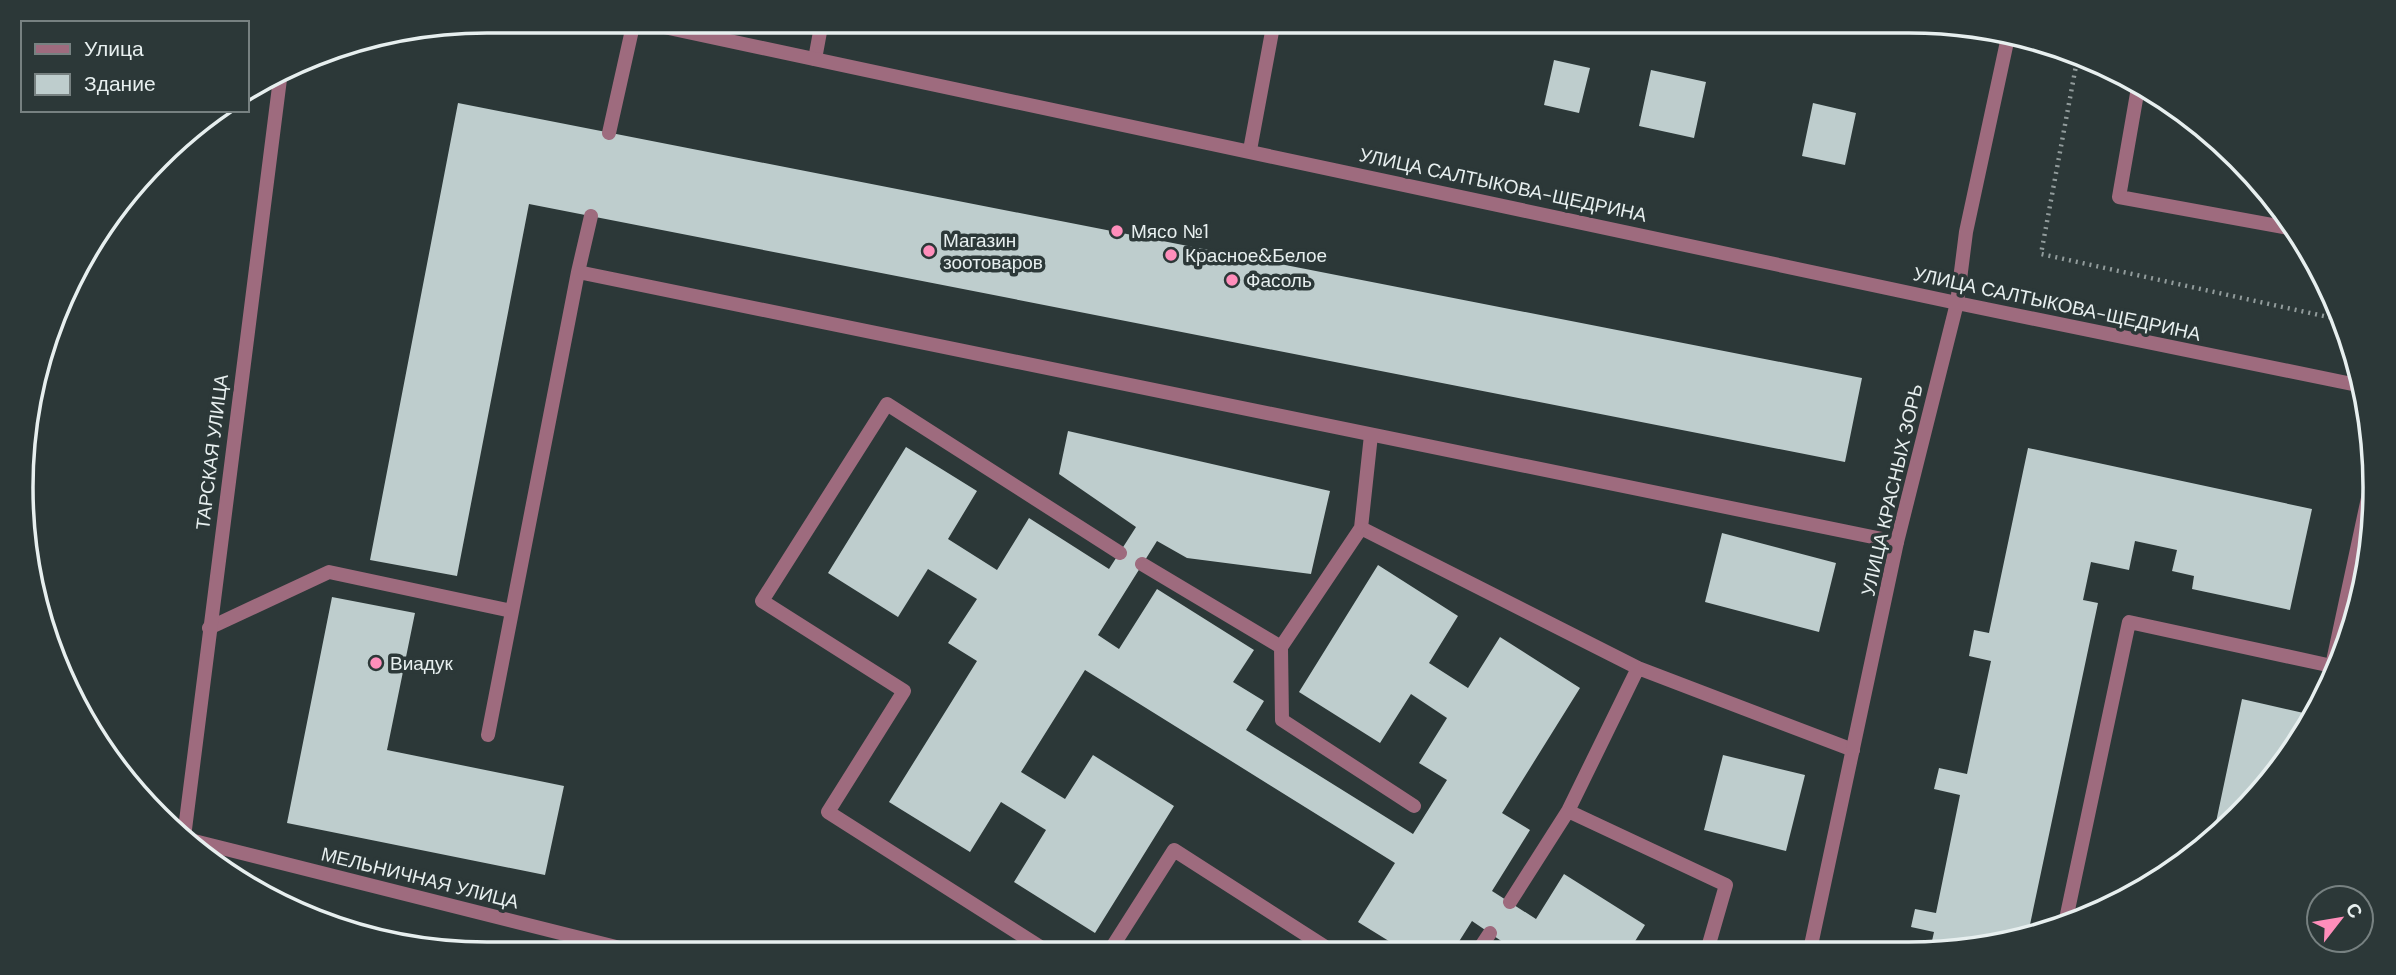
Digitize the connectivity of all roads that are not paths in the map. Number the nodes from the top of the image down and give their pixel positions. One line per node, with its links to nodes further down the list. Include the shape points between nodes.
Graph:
1 (632, 33): 9 (street)
2 (692, 33): 6 (street, УЛИЦА САЛТЫКОВА-ЩЕДРИНА)
3 (820, 33): 6 (street)
4 (1272, 33): 10 (street)
5 (2006, 44): 14 (street, УЛИЦА КРАСНЫХ ЗОРЬ, via 1966,232)
6 (815, 59): 10 (street, УЛИЦА САЛТЫКОВА-ЩЕДРИНА)
7 (279, 84): 23 (street, ТАРСКАЯ УЛИЦА)
8 (2137, 95): 12 (street, via 2119,197)
9 (609, 133)
10 (1250, 150): 14 (street, УЛИЦА САЛТЫКОВА-ЩЕДРИНА)
11 (591, 216): 13 (street)
12 (2280, 226)
13 (578, 272): 16 (street); 22 (street)
14 (1957, 303): 15 (street, УЛИЦА САЛТЫКОВА-ЩЕДРИНА); 19 (street, УЛИЦА КРАСНЫХ ЗОРЬ)
15 (2350, 384)
16 (1371, 435): 17 (street); 19 (street)
17 (1361, 528): 25 (street); 27 (street)
18 (2360, 534): 24 (street)
19 (1897, 542): 29 (street, УЛИЦА КРАСНЫХ ЗОРЬ)
20 (1120, 553): 38 (street, via 887,404 762,601 904,691 828,812)
21 (1142, 564): 25 (street)
22 (512, 611): 23 (street, via 329,572); 28 (street)
23 (209, 628): 32 (street, ТАРСКАЯ УЛИЦА)
24 (2339, 635)
25 (1281, 647): 30 (street, via 1282,720)
26 (2326, 665): 35 (street, via 2129,622)
27 (1638, 668): 29 (street); 31 (street)
28 (488, 735)
29 (1853, 750): 43 (street, УЛИЦА КРАСНЫХ ЗОРЬ)
30 (1413, 806)
31 (1568, 811): 34 (street); 42 (street, via 1726,885)
32 (186, 827)
33 (205, 843): 37 (street, МЕЛЬНИЧНАЯ УЛИЦА)
34 (1510, 902)
35 (2067, 913)
36 (1490, 933): 41 (street)
37 (597, 942)
38 (1031, 942)
39 (1115, 942): 40 (street, via 1174,850)
40 (1317, 942)
41 (1484, 942)
42 (1709, 942)
43 (1812, 942)

